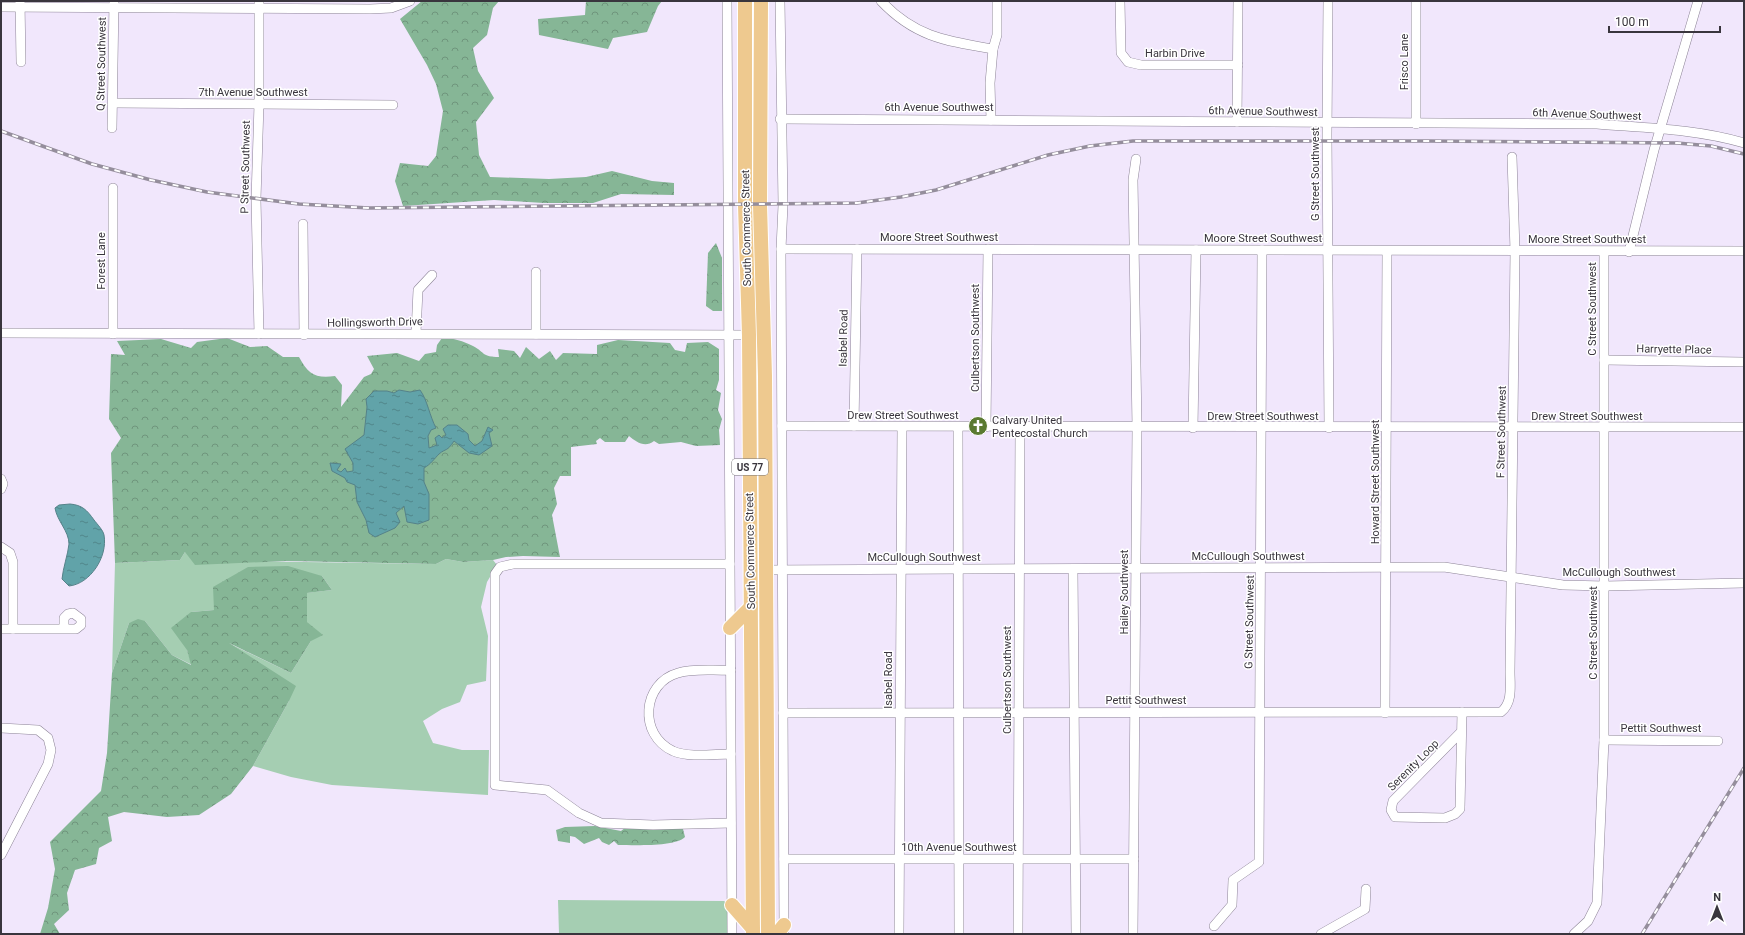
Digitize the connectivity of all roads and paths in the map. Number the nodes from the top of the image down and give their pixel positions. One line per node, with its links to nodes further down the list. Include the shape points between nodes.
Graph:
1 (410, 1): 16 (street, via 391,8)
2 (727, 1): 56 (street)
3 (746, 1): 57 (main road, South Commerce Street / US 77, via 745,205)
4 (761, 1): 60 (main road, South Commerce Street / US 77, via 760,205)
5 (780, 1): 24 (street)
6 (881, 1): 18 (street, via 905,23 925,33)
7 (997, 1): 18 (street, via 997,30)
8 (1120, 1): 20 (street, Harbin Drive, via 1121,53 1128,62 1141,65)
9 (1238, 1): 20 (street)
10 (1328, 1): 27 (street, G Street Southwest)
11 (1416, 1): 28 (street, Frisco Lane)
12 (1698, 1): 30 (street)
13 (20, 4): 14 (street); 17 (street); 19 (street)
14 (114, 4): 15 (street); 21 (street, Q Street Southwest)
15 (259, 4): 16 (street); 22 (street, P Street Southwest)
16 (370, 5)
17 (1, 7)
18 (993, 49): 25 (street, via 990,83)
19 (21, 62)
20 (1238, 65): 26 (street)
21 (113, 103): 22 (street, 7th Avenue Southwest); 29 (street, Q Street Southwest)
22 (259, 104): 23 (street, 7th Avenue Southwest); 53 (street, P Street Southwest, via 256,199)
23 (393, 105)
24 (780, 119): 25 (street, 6th Avenue Southwest); 36 (street, via 783,205)
25 (991, 120): 26 (street, 6th Avenue Southwest)
26 (1237, 122): 27 (street, 6th Avenue Southwest)
27 (1328, 124): 28 (street, 6th Avenue Southwest); 42 (street, G Street Southwest)
28 (1416, 124): 30 (street, 6th Avenue Southwest, via 1597,124)
29 (112, 128)
30 (1660, 129): 31 (street, 6th Avenue Southwest, via 1711,135); 47 (street)
31 (1744, 144)
32 (1512, 157): 44 (street, F Street Southwest)
33 (1136, 159): 41 (street, Hailey Southwest, via 1133,180)
34 (113, 188): 52 (street, Forest Lane)
35 (303, 224): 55 (street)
36 (781, 249): 37 (street, Moore Street Southwest); 61 (street)
37 (857, 249): 38 (street, Moore Street Southwest); 62 (street, Isabel Road)
38 (988, 250): 41 (street, Moore Street Southwest); 65 (street, Culbertson Southwest)
39 (1196, 250): 40 (street, Moore Street Southwest); 41 (street, Moore Street Southwest); 69 (street)
40 (1262, 250): 42 (street, Moore Street Southwest); 68 (street, G Street Southwest)
41 (1132, 251): 67 (street, Hailey Southwest)
42 (1327, 251): 43 (street, Moore Street Southwest); 70 (street, G Street Southwest)
43 (1387, 251): 44 (street, Moore Street Southwest); 71 (street, Howard Street Southwest)
44 (1515, 251): 46 (street, Moore Street Southwest); 72 (street, F Street Southwest)
45 (1744, 251): 47 (street, Moore Street Southwest)
46 (1604, 252): 47 (street, Moore Street Southwest); 58 (street, C Street Southwest)
47 (1628, 252)
48 (536, 272): 54 (street)
49 (432, 275): 51 (street, via 418,290)
50 (1, 333): 52 (street, Hollingsworth Drive)
51 (416, 333): 54 (street, Hollingsworth Drive); 55 (street, Hollingsworth Drive)
52 (113, 334): 53 (street, Hollingsworth Drive)
53 (259, 334): 55 (street, Hollingsworth Drive)
54 (536, 334): 56 (street, Hollingsworth Drive)
55 (304, 335)
56 (729, 335): 57 (street, Hollingsworth Drive); 78 (street)
57 (749, 335): 60 (main road, via 753,338 758,364); 86 (main road, South Commerce Street / US 77)
58 (1604, 360): 59 (street, Harryette Place); 73 (street, C Street Southwest)
59 (1744, 362)
60 (765, 376): 87 (main road, South Commerce Street / US 77)
61 (782, 426): 62 (street, Drew Street Southwest); 88 (street)
62 (854, 426): 63 (street, Drew Street Southwest)
63 (902, 427): 64 (street, Drew Street Southwest); 82 (street, Isabel Road)
64 (958, 427): 65 (street, Drew Street Southwest); 83 (street)
65 (986, 427): 66 (street, Drew Street Southwest)
66 (1020, 427): 67 (street, Drew Street Southwest); 84 (street, Culbertson Southwest)
67 (1137, 427): 69 (street, Drew Street Southwest); 79 (street, Hailey Southwest)
68 (1262, 427): 69 (street, Drew Street Southwest); 70 (street, Drew Street Southwest); 80 (street, G Street Southwest)
69 (1193, 428)
70 (1329, 428): 71 (street, Drew Street Southwest)
71 (1387, 428): 72 (street, Drew Street Southwest); 81 (street, Howard Street Southwest)
72 (1513, 428): 73 (street, Drew Street Southwest); 89 (street, F Street Southwest)
73 (1604, 428): 74 (street, Drew Street Southwest); 91 (street, C Street Southwest)
74 (1744, 428)
75 (1, 479): 76 (street)
76 (1, 489)
77 (1, 547): 96 (street, via 10,553 13,562)
78 (730, 564): 93 (street); 113 (street, via 513,564 500,567 495,574 495,785 547,790 594,821 631,825)
79 (1136, 568): 80 (street, McCullough Southwest); 85 (street, McCullough Southwest); 103 (street, Hailey Southwest)
80 (1262, 568): 81 (street, McCullough Southwest); 106 (street, G Street Southwest)
81 (1387, 568): 89 (street, McCullough Southwest, via 1444,567); 107 (street, Howard Street Southwest)
82 (901, 569): 83 (street, McCullough Southwest); 88 (street, McCullough Southwest); 99 (street, Isabel Road)
83 (958, 569): 84 (street, McCullough Southwest); 100 (street)
84 (1019, 569): 85 (street, McCullough Southwest); 101 (street, Culbertson Southwest)
85 (1073, 569): 102 (street)
86 (750, 570): 87 (street, McCullough Southwest); 92 (main road, South Commerce Street / US 77)
87 (766, 570): 88 (street, McCullough Southwest); 127 (main road, South Commerce Street / US 77)
88 (782, 570): 105 (street)
89 (1511, 577): 91 (street, McCullough Southwest, via 1563,585); 98 (street, F Street Southwest, via 1510,686)
90 (1744, 583): 91 (street, McCullough Southwest)
91 (1605, 586): 110 (street, C Street Southwest)
92 (751, 607): 93 (main road); 125 (main road, South Commerce Street / US 77)
93 (730, 628): 97 (street)
94 (1, 629): 96 (street)
95 (64, 629): 96 (street)
96 (13, 630)
97 (731, 670): 112 (street); 112 (street, via 689,671 669,676 652,694 647,712 655,735 673,751 689,754)
98 (1507, 708): 104 (street, Pettit Southwest, via 1501,712)
99 (900, 712): 100 (street, Pettit Southwest); 105 (street, Pettit Southwest); 118 (street, Isabel Road)
100 (958, 712): 101 (street, Pettit Southwest); 119 (street)
101 (1019, 712): 102 (street, Pettit Southwest); 120 (street, Culbertson Southwest)
102 (1075, 712): 103 (street, Pettit Southwest); 115 (street)
103 (1135, 712): 106 (street, Pettit Southwest); 116 (street, Hailey Southwest)
104 (1462, 712): 107 (street, Pettit Southwest); 109 (street, Serenity Loop)
105 (783, 713): 117 (street)
106 (1260, 713): 107 (street, Pettit Southwest); 123 (street, G Street Southwest, via 1259,862 1233,880 1232,905)
107 (1385, 713)
108 (1, 728): 114 (street, via 38,730 50,743 48,764)
109 (1462, 732): 109 (street, Serenity Loop, via 1460,809 1445,818 1395,817 1391,810 1393,801)
110 (1604, 740): 111 (street, Pettit Southwest); 134 (street, C Street Southwest, via 1597,903 1588,921)
111 (1718, 741)
112 (731, 754): 113 (street)
113 (731, 823): 122 (street)
114 (1, 854)
115 (1076, 858): 116 (street, 10th Avenue Southwest); 120 (street, 10th Avenue Southwest); 131 (street)
116 (1134, 858): 132 (street, Hailey Southwest)
117 (784, 859): 118 (street, 10th Avenue Southwest); 124 (street)
118 (899, 859): 119 (street, 10th Avenue Southwest); 128 (street, Isabel Road)
119 (959, 859): 120 (street, 10th Avenue Southwest); 129 (street)
120 (1018, 859): 130 (street, Culbertson Southwest)
121 (1366, 889): 133 (street, via 1365,909)
122 (732, 905): 125 (main road); 126 (street)
123 (1214, 926)
124 (782, 931)
125 (753, 932)
126 (732, 934)
127 (768, 934)
128 (899, 934)
129 (959, 934)
130 (1018, 934)
131 (1076, 934)
132 (1133, 934)
133 (1321, 934)
134 (1574, 934)

